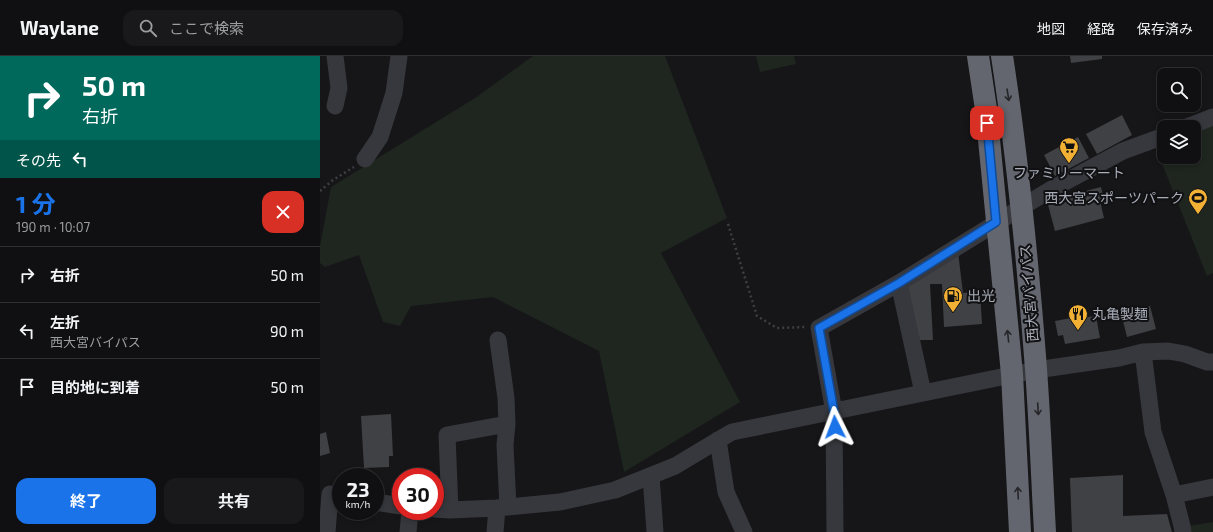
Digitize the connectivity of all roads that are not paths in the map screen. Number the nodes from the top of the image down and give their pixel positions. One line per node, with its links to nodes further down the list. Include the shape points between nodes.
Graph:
1 (335, 56): 5 (street, via 339,88)
2 (399, 56): 9 (street, via 394,93 380,137)
3 (978, 56): 11 (highway, 西大宮バイパス, via 986,110)
4 (1002, 56): 10 (highway, 西大宮バイパス, one-way to 10)
5 (335, 106)
6 (1213, 117): 7 (street)
7 (1201, 122)
8 (1157, 139): 10 (street, via 1123,152)
9 (365, 159)
10 (1022, 207): 11 (street); 16 (highway, 西大宮バイパス)
11 (996, 222): 12 (street); 17 (highway, 西大宮バイパス, one-way to 11)
12 (899, 283): 18 (street); 19 (street, via 819,328)
13 (498, 340): 20 (street)
14 (1143, 352): 15 (street, via 1168,351); 16 (street); 26 (street, via 1153,432)
15 (1213, 362)
16 (1036, 370): 17 (street); 37 (highway, 西大宮バイパス, one-way to 37)
17 (1012, 374): 18 (street); 36 (highway, 西大宮バイパス, one-way to 17)
18 (923, 393): 19 (street)
19 (834, 412): 21 (street, via 732,432); 35 (street)
20 (507, 424): 23 (street, via 447,435); 27 (street)
21 (718, 440): 22 (street, via 675,466); 34 (street, via 726,492)
22 (651, 476): 27 (street, via 615,490 583,498); 33 (street)
23 (444, 480)
24 (1213, 487): 26 (street)
25 (330, 494): 30 (street)
26 (1174, 494): 38 (street)
27 (503, 507): 28 (street); 32 (street)
28 (444, 510)
29 (409, 520): 31 (street)
30 (327, 532)
31 (408, 532)
32 (495, 532)
33 (655, 532)
34 (744, 532)
35 (835, 532)
36 (1020, 532)
37 (1045, 532)
38 (1183, 532)

